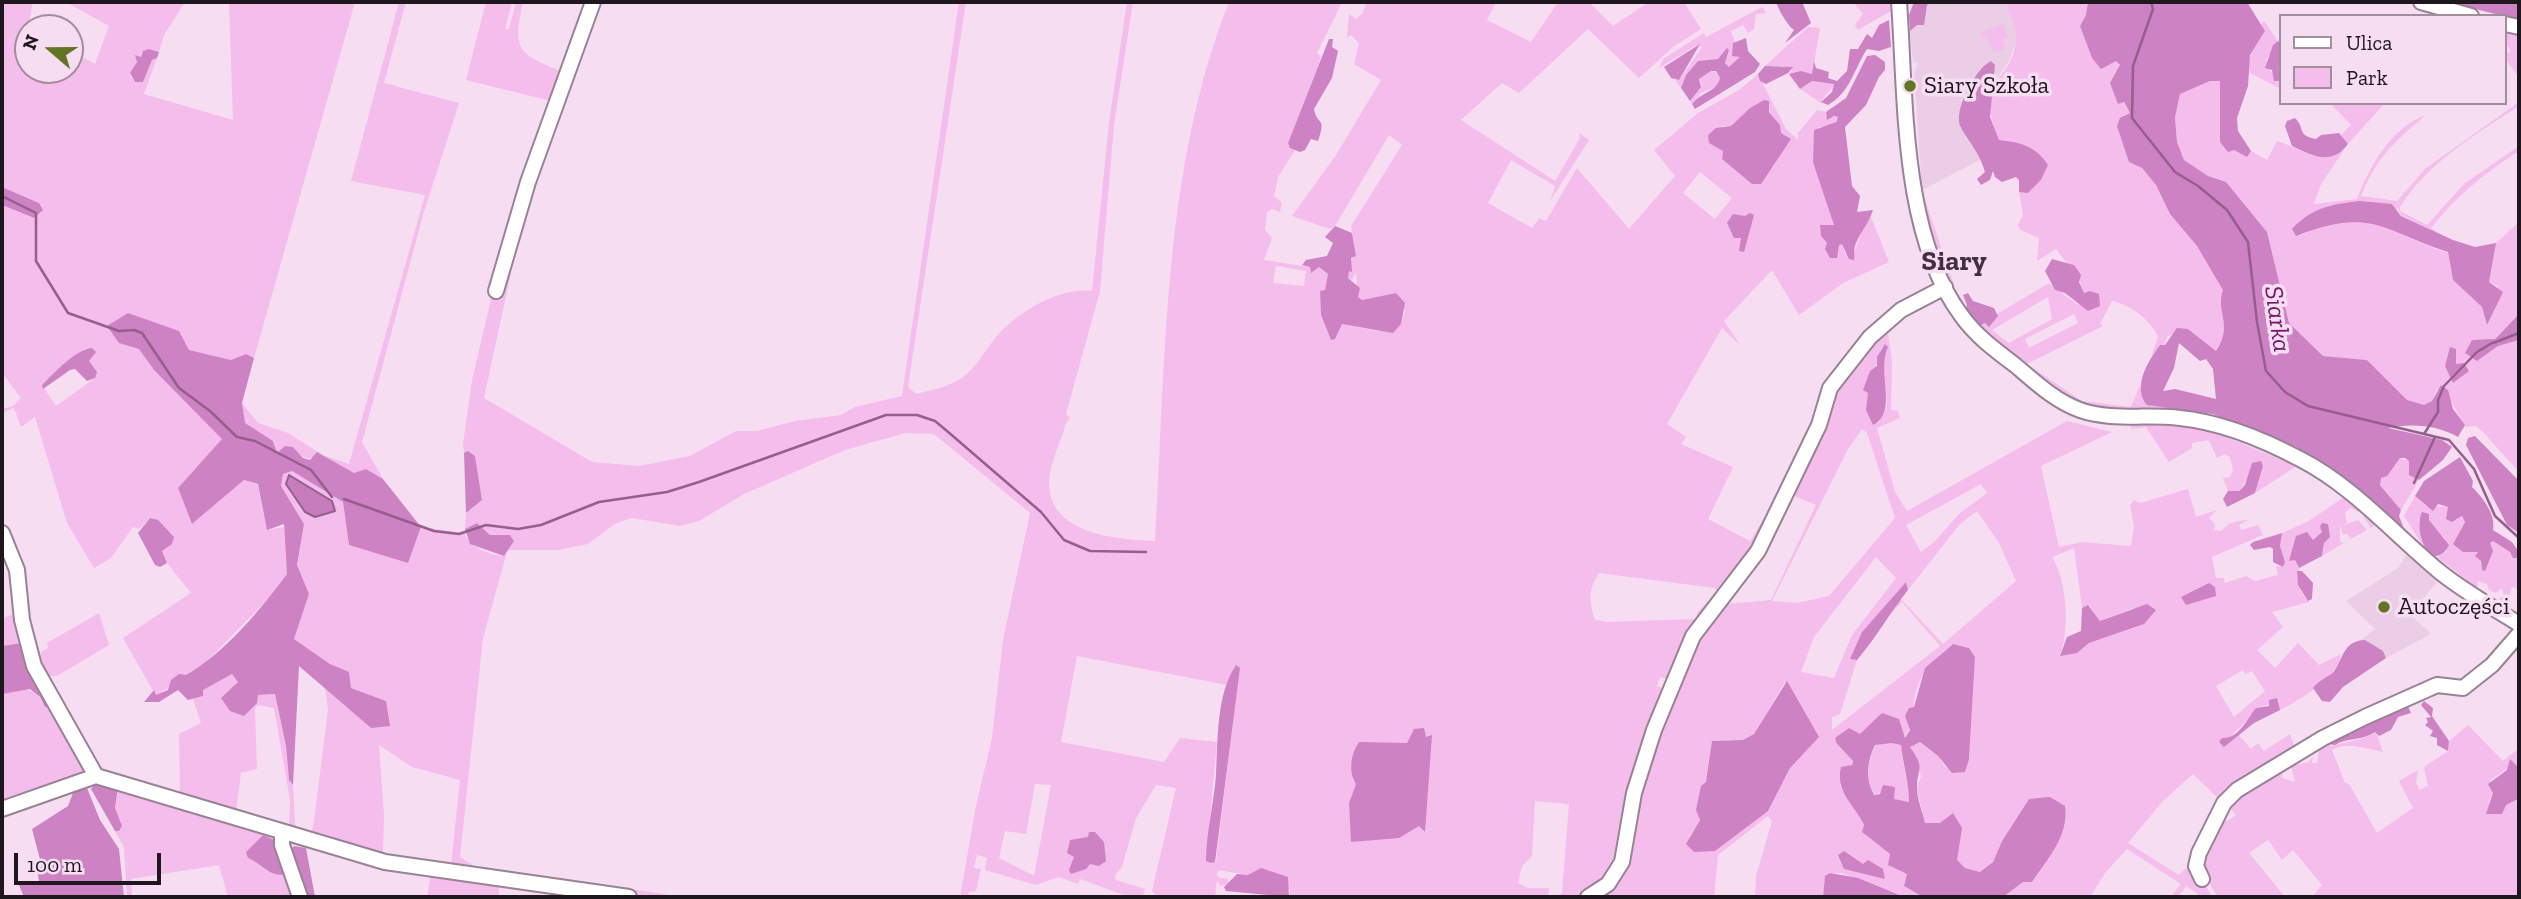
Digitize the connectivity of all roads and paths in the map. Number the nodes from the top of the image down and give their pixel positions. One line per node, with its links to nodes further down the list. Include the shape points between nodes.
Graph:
1 (593, 2): 6 (street, via 528,181)
2 (1899, 2): 5 (street, via 1909,160 1918,210)
3 (2421, 2): 4 (street)
4 (2464, 14)
5 (1945, 287): 8 (street, via 1981,338 2050,394 2081,410 2221,426 2301,459 2346,490 2456,584); 16 (street, via 1901,310 1870,337 1830,388 1819,425 1758,551 1693,636 1634,793 1622,862 1608,884)
6 (496, 291)
7 (2, 533): 10 (street, via 17,570 22,620 34,666)
8 (2519, 624)
9 (2519, 634): 13 (street, via 2492,665 2463,688 2437,685 2365,716 2237,790 2224,803 2199,853 2196,866)
10 (96, 776): 11 (street); 12 (street)
11 (2, 809)
12 (282, 833): 14 (street); 15 (street, via 385,863)
13 (2202, 879)
14 (300, 897)
15 (629, 897)
16 (1588, 897)

